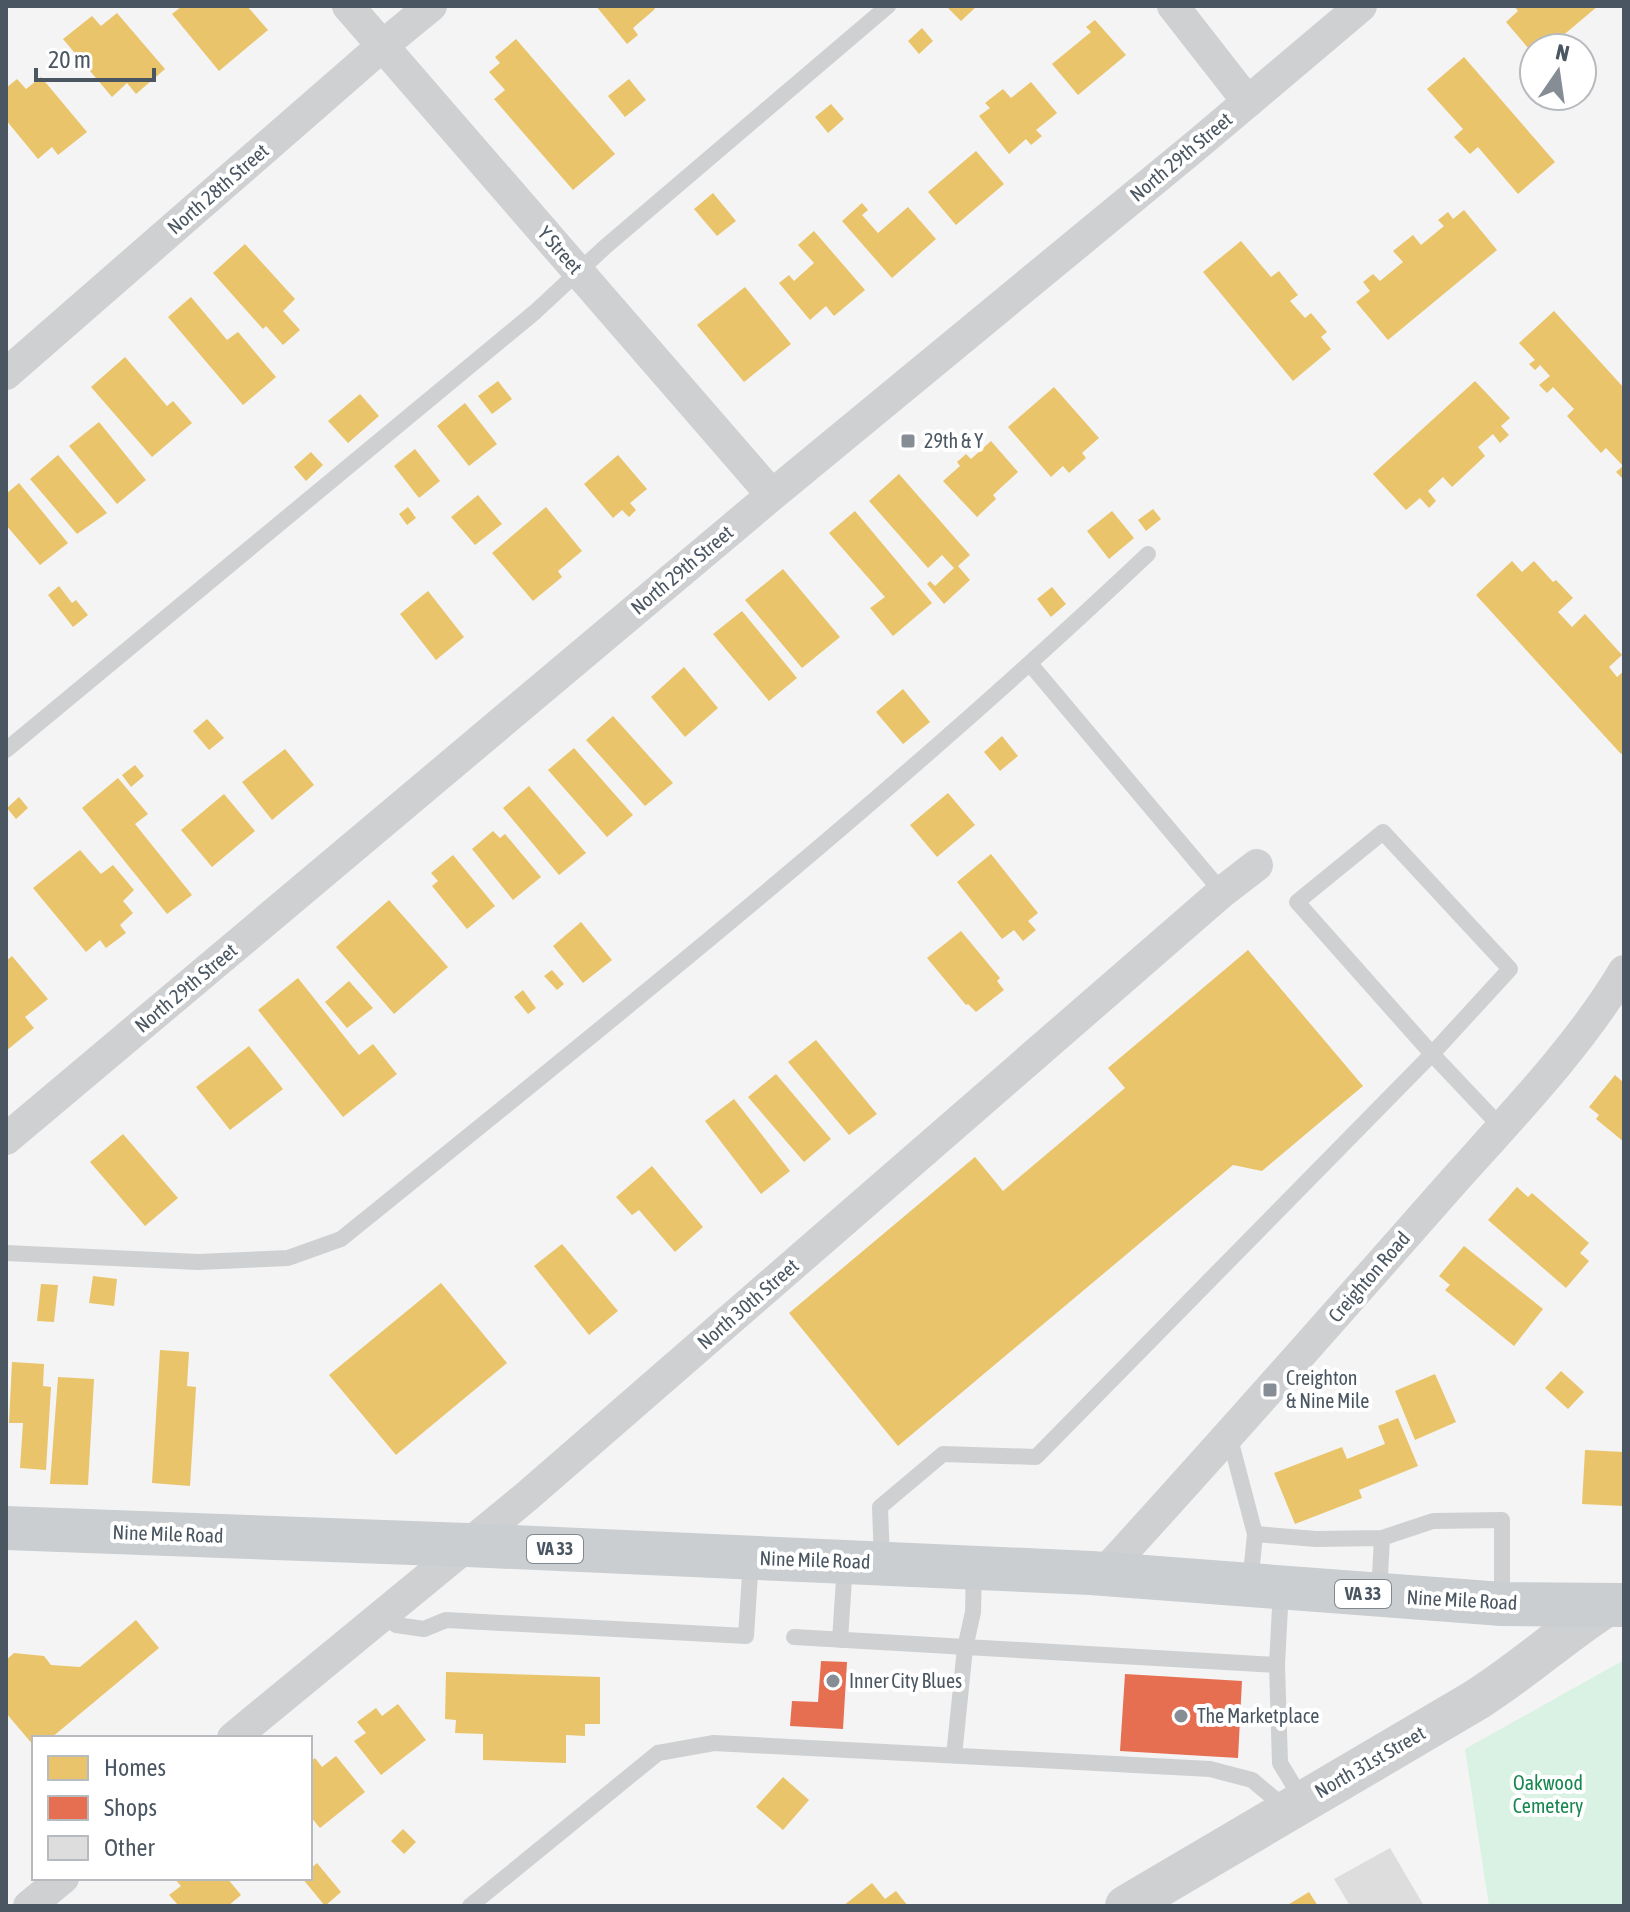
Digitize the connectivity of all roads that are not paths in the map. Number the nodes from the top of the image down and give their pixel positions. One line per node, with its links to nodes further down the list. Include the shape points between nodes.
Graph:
1 (348, 6): 6 (street, Y Street)
2 (431, 6): 6 (street, North 28th Street)
3 (888, 6): 8 (lane)
4 (1173, 6): 7 (street)
5 (1361, 6): 7 (street, North 29th Street)
6 (381, 47): 8 (street, Y Street); 9 (street, North 28th Street)
7 (1248, 102): 10 (street, North 29th Street)
8 (579, 273): 10 (street, Y Street); 13 (lane)
9 (6, 374)
10 (772, 495): 19 (street, North 29th Street)
11 (1148, 554): 12 (lane)
12 (1031, 665): 15 (lane); 20 (lane, via 861,813 341,1239 288,1258 198,1262)
13 (6, 750)
14 (1257, 865): 15 (street, North 30th Street)
15 (1222, 892): 25 (street, North 30th Street)
16 (1624, 971): 18 (street, Creighton Road, via 1604,1006)
17 (1432, 1054): 17 (lane, via 1510,969 1383,832 1297,902); 18 (lane); 27 (lane, via 1036,1457 943,1454 880,1507)
18 (1501, 1127): 21 (street, Creighton Road)
19 (6, 1139)
20 (6, 1253)
21 (1229, 1435): 23 (lane); 29 (street, Creighton Road)
22 (6, 1528): 25 (main road, Nine Mile Road / VA 33)
23 (1255, 1534): 24 (lane); 30 (lane)
24 (1382, 1538): 31 (lane); 32 (lane, via 1433,1521 1502,1520)
25 (467, 1545): 26 (main road, Nine Mile Road / VA 33); 34 (street, North 30th Street)
26 (751, 1558): 27 (main road, Nine Mile Road / VA 33); 34 (lane, via 746,1636 446,1620 424,1629 396,1625)
27 (863, 1563): 28 (main road, Nine Mile Road / VA 33); 36 (lane)
28 (974, 1568): 29 (main road, Nine Mile Road / VA 33); 37 (lane)
29 (1103, 1574): 30 (main road, Nine Mile Road / VA 33)
30 (1265, 1588): 31 (main road, Nine Mile Road / VA 33); 38 (lane)
31 (1379, 1595): 32 (main road, Nine Mile Road / VA 33)
32 (1502, 1604): 33 (main road, Nine Mile Road / VA 33)
33 (1615, 1605): 41 (street, North 31st Street, via 1568,1630 1494,1689)
34 (385, 1612): 39 (street, North 30th Street)
35 (794, 1637): 36 (lane)
36 (840, 1640): 37 (lane)
37 (965, 1648): 38 (lane); 40 (lane)
38 (1277, 1665): 41 (lane, via 1280,1763)
39 (235, 1736)
40 (954, 1756): 41 (lane, via 1210,1769 1252,1780); 44 (lane, via 714,1743 658,1753)
41 (1296, 1806): 45 (street, North 31st Street)
42 (61, 1880): 43 (street)
43 (29, 1906)
44 (470, 1906)
45 (1126, 1906)

